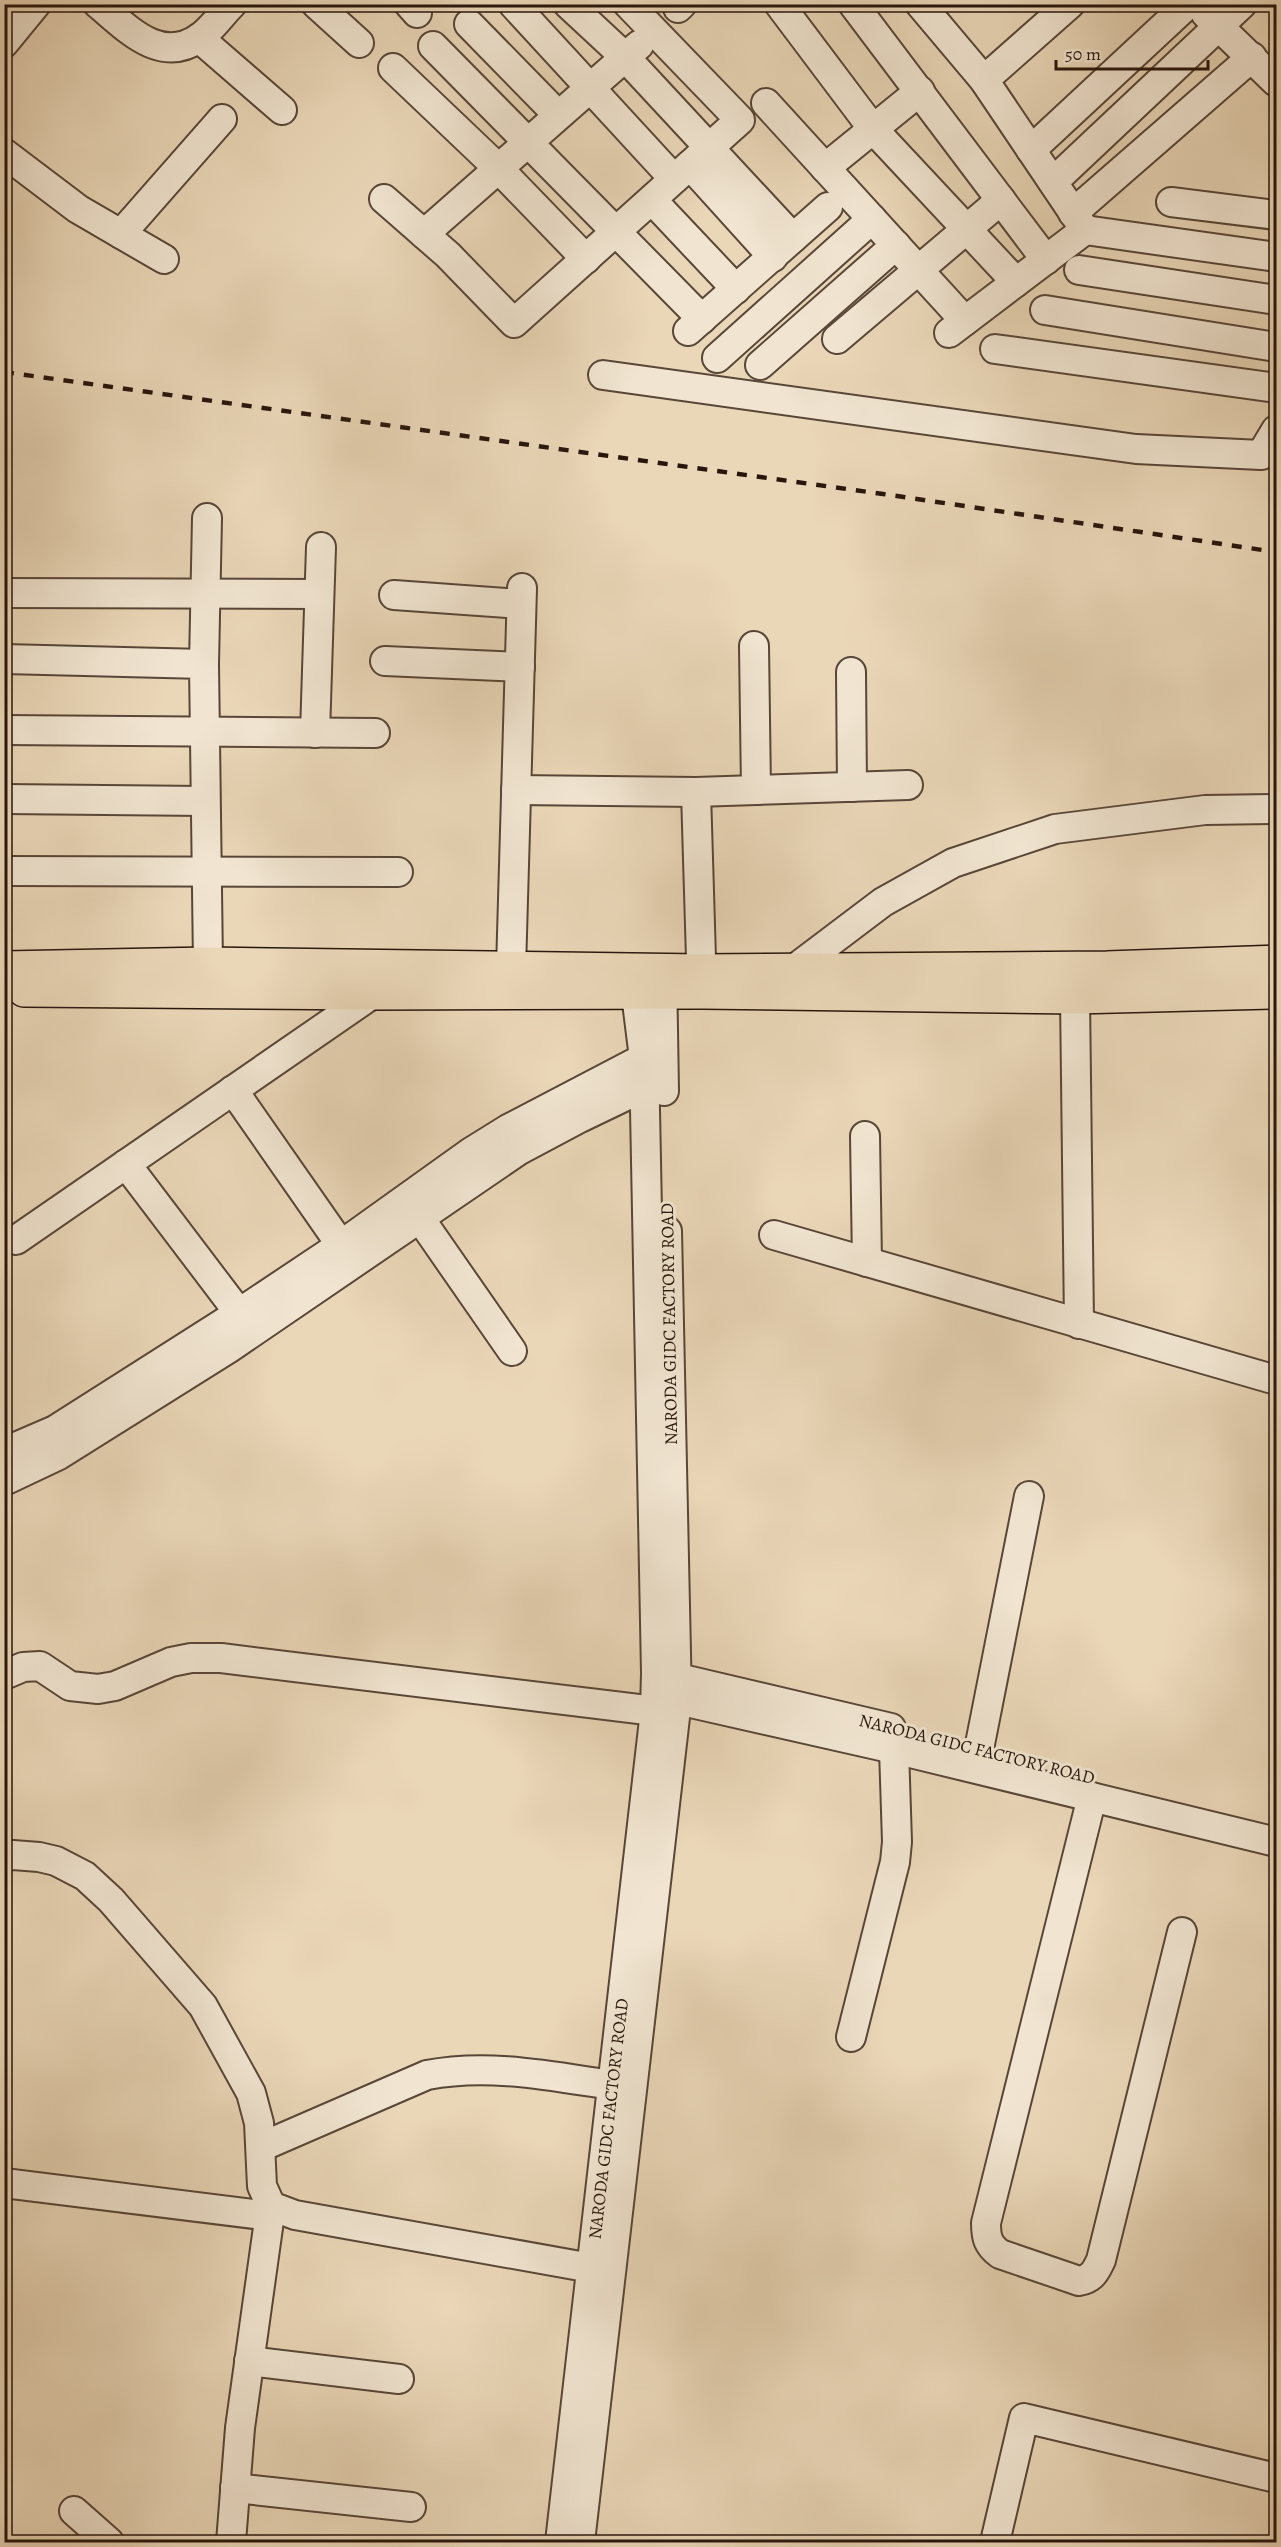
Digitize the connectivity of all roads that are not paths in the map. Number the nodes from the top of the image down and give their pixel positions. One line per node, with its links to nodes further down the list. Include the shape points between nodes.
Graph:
1 (36, 4): 19 (street)
2 (98, 4): 18 (street, via 153,45 169,49)
3 (232, 4): 18 (street)
4 (316, 4): 20 (street)
5 (513, 4): 27 (street)
6 (568, 4): 22 (street)
7 (628, 4): 17 (street)
8 (779, 4): 33 (street)
9 (853, 4): 28 (street)
10 (920, 4): 25 (street)
11 (1070, 4): 25 (street)
12 (1188, 4): 35 (street)
13 (1196, 4): 16 (street)
14 (1242, 4): 16 (street)
15 (469, 24): 31 (street)
16 (1220, 26): 23 (street); 40 (street)
17 (654, 32): 22 (street); 37 (street, via 740,120)
18 (199, 38): 30 (street)
19 (4, 43)
20 (359, 44)
21 (433, 46): 34 (street)
22 (625, 57): 27 (street); 37 (street)
23 (1252, 57): 26 (street); 48 (street)
24 (393, 68): 39 (street)
25 (984, 80): 35 (street)
26 (1276, 82)
27 (590, 88): 31 (street); 37 (street)
28 (920, 91): 33 (street); 43 (street)
29 (766, 103): 38 (street)
30 (282, 110)
31 (558, 115): 34 (street)
32 (222, 119): 51 (street)
33 (873, 129): 38 (street); 49 (street)
34 (530, 141): 39 (street); 50 (street)
35 (1031, 150): 40 (street)
36 (4, 153): 51 (street, via 78,209)
37 (692, 164): 42 (street); 53 (street); 55 (street)
38 (825, 168): 47 (street)
39 (499, 169): 52 (street); 58 (street)
40 (1053, 182): 48 (street)
41 (384, 199): 52 (street)
42 (652, 200): 50 (street); 63 (street)
43 (1001, 200): 49 (street); 59 (street)
44 (1171, 202): 46 (street)
45 (828, 207): 53 (street)
46 (1276, 215)
47 (872, 219): 54 (street); 69 (street)
48 (1079, 221): 56 (street); 59 (street)
49 (966, 229): 60 (street); 62 (street)
50 (616, 231): 58 (street); 63 (street, via 695,325)
51 (121, 234): 57 (street)
52 (424, 234): 58 (street, via 514,323)
53 (793, 238): 55 (street)
54 (896, 245): 60 (street); 70 (street)
55 (773, 257): 63 (street)
56 (1276, 257)
57 (164, 260)
58 (586, 260)
59 (1046, 260): 62 (street)
60 (918, 270): 62 (street, via 957,327); 66 (street)
61 (1079, 270): 64 (street)
62 (1016, 282)
63 (736, 289)
64 (1276, 300)
65 (1046, 310): 67 (street)
66 (837, 339)
67 (1276, 347)
68 (995, 349): 72 (street)
69 (717, 358)
70 (760, 365)
71 (603, 375): 73 (street, via 1136,449 1261,455)
72 (1276, 388)
73 (1276, 430)
74 (207, 518): 77 (street)
75 (321, 547): 78 (street)
76 (4, 592): 77 (street)
77 (206, 592): 78 (street); 83 (street)
78 (319, 594): 88 (street)
79 (394, 595): 84 (street, via 521,596)
80 (754, 646): 93 (street)
81 (4, 659): 83 (street)
82 (386, 661): 84 (street)
83 (204, 664): 87 (street)
84 (520, 667): 92 (street)
85 (852, 672): 91 (street)
86 (4, 729): 87 (street)
87 (204, 732): 88 (street); 96 (street)
88 (315, 733): 89 (street)
89 (375, 733)
90 (908, 784): 91 (street)
91 (852, 787): 93 (street)
92 (516, 790): 94 (street); 104 (street)
93 (756, 790): 94 (street)
94 (696, 792): 107 (street)
95 (4, 799): 96 (street)
96 (205, 801): 99 (street)
97 (1276, 809): 105 (street, via 1205,810 1055,829 953,863 883,902)
98 (4, 871): 99 (street)
99 (206, 871): 100 (street); 102 (street)
100 (398, 872)
101 (1276, 962): 105 (main road, via 1107,968)
102 (208, 964): 103 (main road); 104 (main road)
103 (4, 968)
104 (511, 969): 106 (main road)
105 (793, 970): 107 (main road)
106 (648, 982): 107 (main road); 110 (main road); 112 (street, NARODA GIDC FACTORY ROAD)
107 (702, 982): 111 (main road)
108 (4, 990): 110 (main road)
109 (1276, 992): 111 (main road)
110 (374, 993): 113 (street)
111 (1075, 997): 122 (street)
112 (654, 1068): 116 (street); 119 (street, via 508,1129); 129 (street, NARODA GIDC FACTORY ROAD)
113 (233, 1090): 115 (street); 119 (street)
114 (865, 1136): 120 (street)
115 (126, 1164): 118 (street); 121 (street)
116 (419, 1217): 123 (street); 126 (street, via 228,1349 59,1455)
117 (774, 1235): 120 (street)
118 (16, 1240)
119 (341, 1245): 121 (street)
120 (867, 1262): 122 (street)
121 (239, 1312): 125 (street, via 55,1430)
122 (1079, 1324): 124 (street)
123 (512, 1351)
124 (1276, 1380)
125 (4, 1452)
126 (4, 1481)
127 (1029, 1496): 131 (street)
128 (4, 1675): 129 (street, via 23,1667 40,1666 70,1686 98,1689 171,1662 221,1658)
129 (664, 1691): 130 (street, NARODA GIDC FACTORY ROAD); 131 (street, NARODA GIDC FACTORY ROAD); 138 (street, NARODA GIDC FACTORY ROAD); 142 (street, NARODA GIDC FACTORY ROAD)
130 (894, 1749): 132 (street, NARODA GIDC FACTORY ROAD); 137 (street, via 895,1862)
131 (979, 1749): 133 (street, NARODA GIDC FACTORY ROAD)
132 (1092, 1797): 134 (street, NARODA GIDC FACTORY ROAD); 136 (street, via 986,2223 986,2238 1000,2254 1079,2281 1087,2280 1096,2270)
133 (1276, 1822)
134 (1276, 1842)
135 (4, 1857): 139 (street, via 39,1857 56,1862 85,1876 111,1900 202,2006 251,2093)
136 (1182, 1932)
137 (851, 2037)
138 (611, 2085): 139 (street, via 486,2070 452,2070 428,2075); 142 (street, NARODA GIDC FACTORY ROAD, via 597,2228)
139 (261, 2147): 141 (street, via 262,2186)
140 (4, 2183): 141 (street)
141 (270, 2211): 142 (street); 143 (street)
142 (601, 2270): 151 (street, NARODA GIDC FACTORY ROAD); 152 (street, NARODA GIDC FACTORY ROAD)
143 (249, 2361): 144 (street); 146 (street)
144 (399, 2379)
145 (1276, 2478): 153 (street, via 1024,2418)
146 (235, 2488): 147 (street); 150 (street)
147 (411, 2507)
148 (74, 2511): 149 (street)
149 (109, 2542)
150 (231, 2542)
151 (560, 2542)
152 (580, 2542)
153 (995, 2542)

